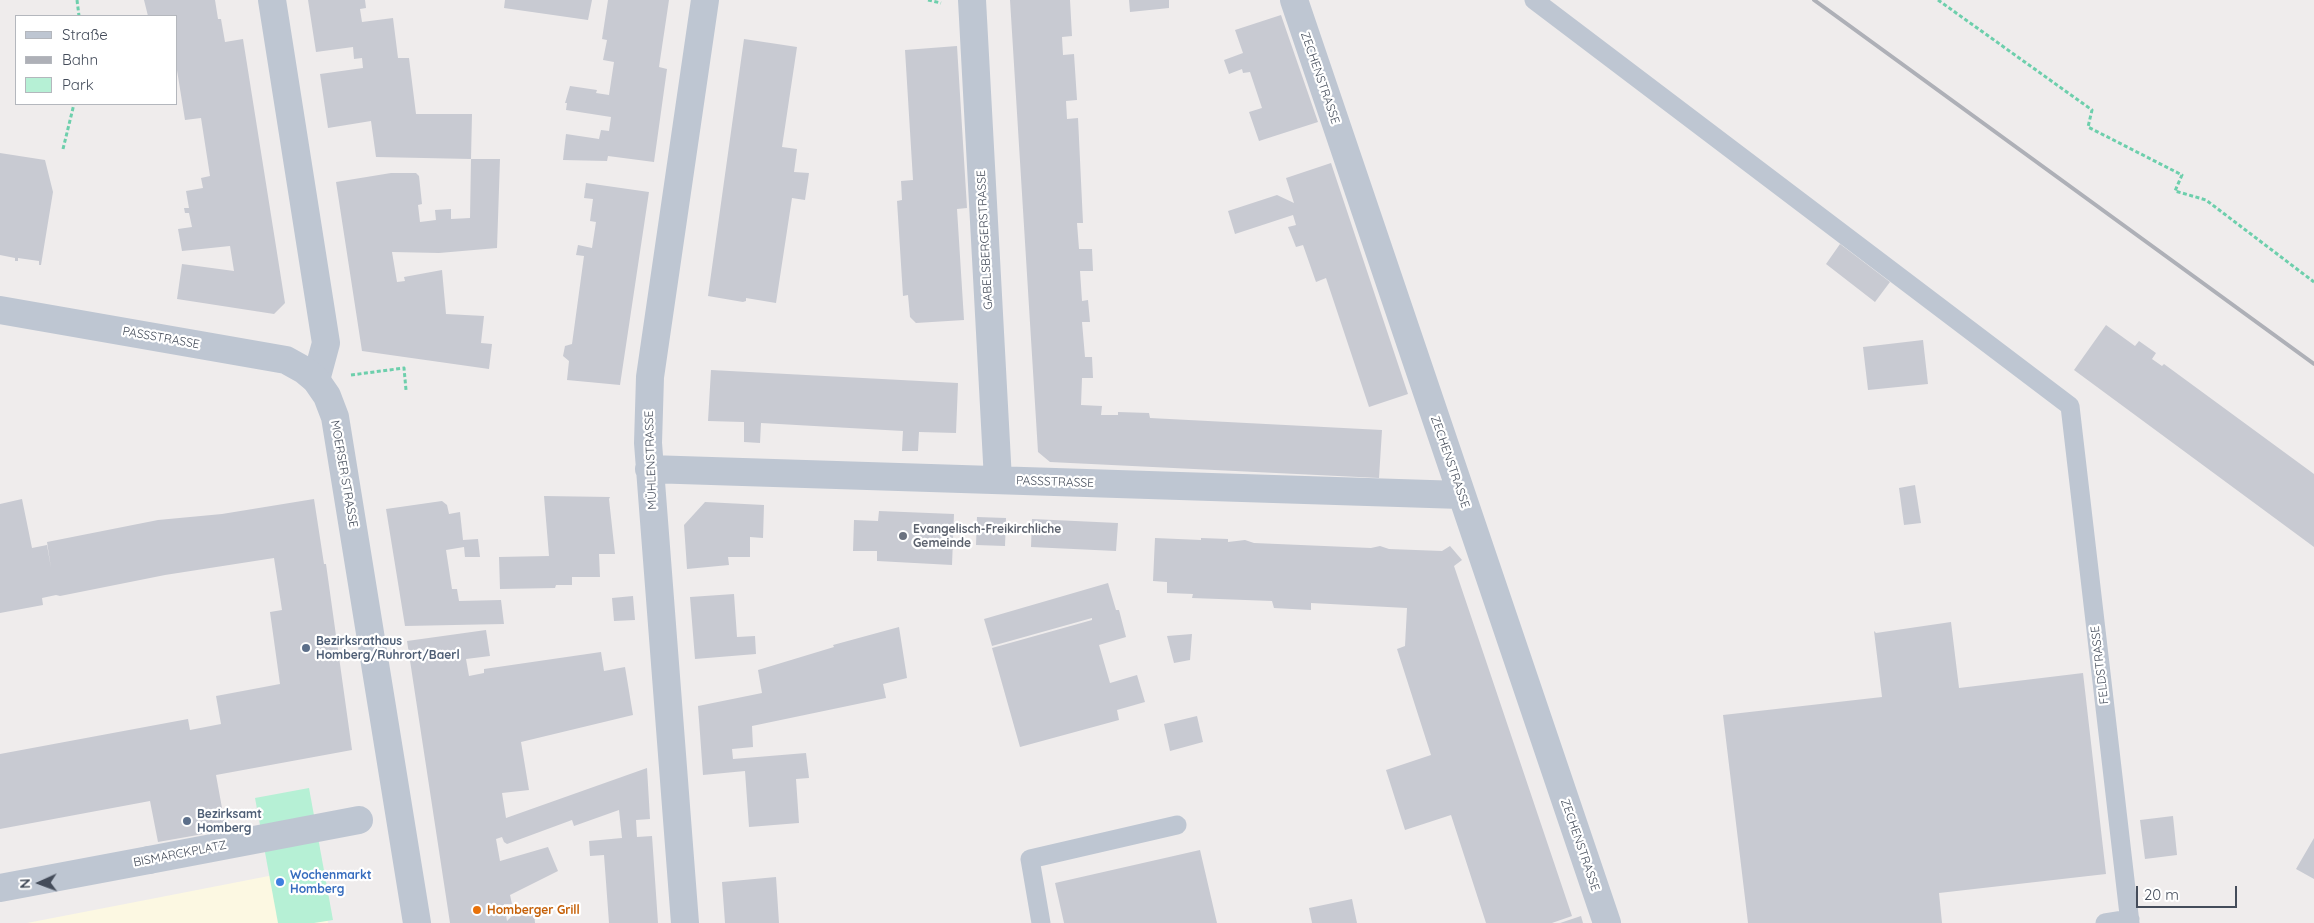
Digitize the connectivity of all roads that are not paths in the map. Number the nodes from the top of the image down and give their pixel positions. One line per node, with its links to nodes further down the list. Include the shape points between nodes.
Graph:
1 (272, 0): 7 (street, via 326,343)
2 (705, 0): 8 (street, MÜHLENSTRASSE, via 650,377)
3 (972, 0): 9 (street, GABELSBERGERSTRASSE)
4 (1294, 0): 10 (street, ZECHENSTRASSE)
5 (1534, 0): 14 (lane, FELDSTRASSE, via 2070,406)
6 (0, 310): 7 (street, PASSSTRASSE, via 286,360)
7 (316, 380): 15 (street, MOERSER STRASSE, via 335,417)
8 (649, 469): 9 (street, PASSSTRASSE); 16 (street, MÜHLENSTRASSE)
9 (998, 480): 10 (street, PASSSTRASSE)
10 (1461, 495): 18 (street, ZECHENSTRASSE)
11 (360, 820): 13 (street, BISMARCKPLATZ)
12 (1178, 825): 17 (lane, via 1030,860)
13 (0, 888)
14 (2130, 921): 19 (lane)
15 (418, 923)
16 (685, 923)
17 (1041, 923)
18 (1607, 923)
19 (2105, 923)

